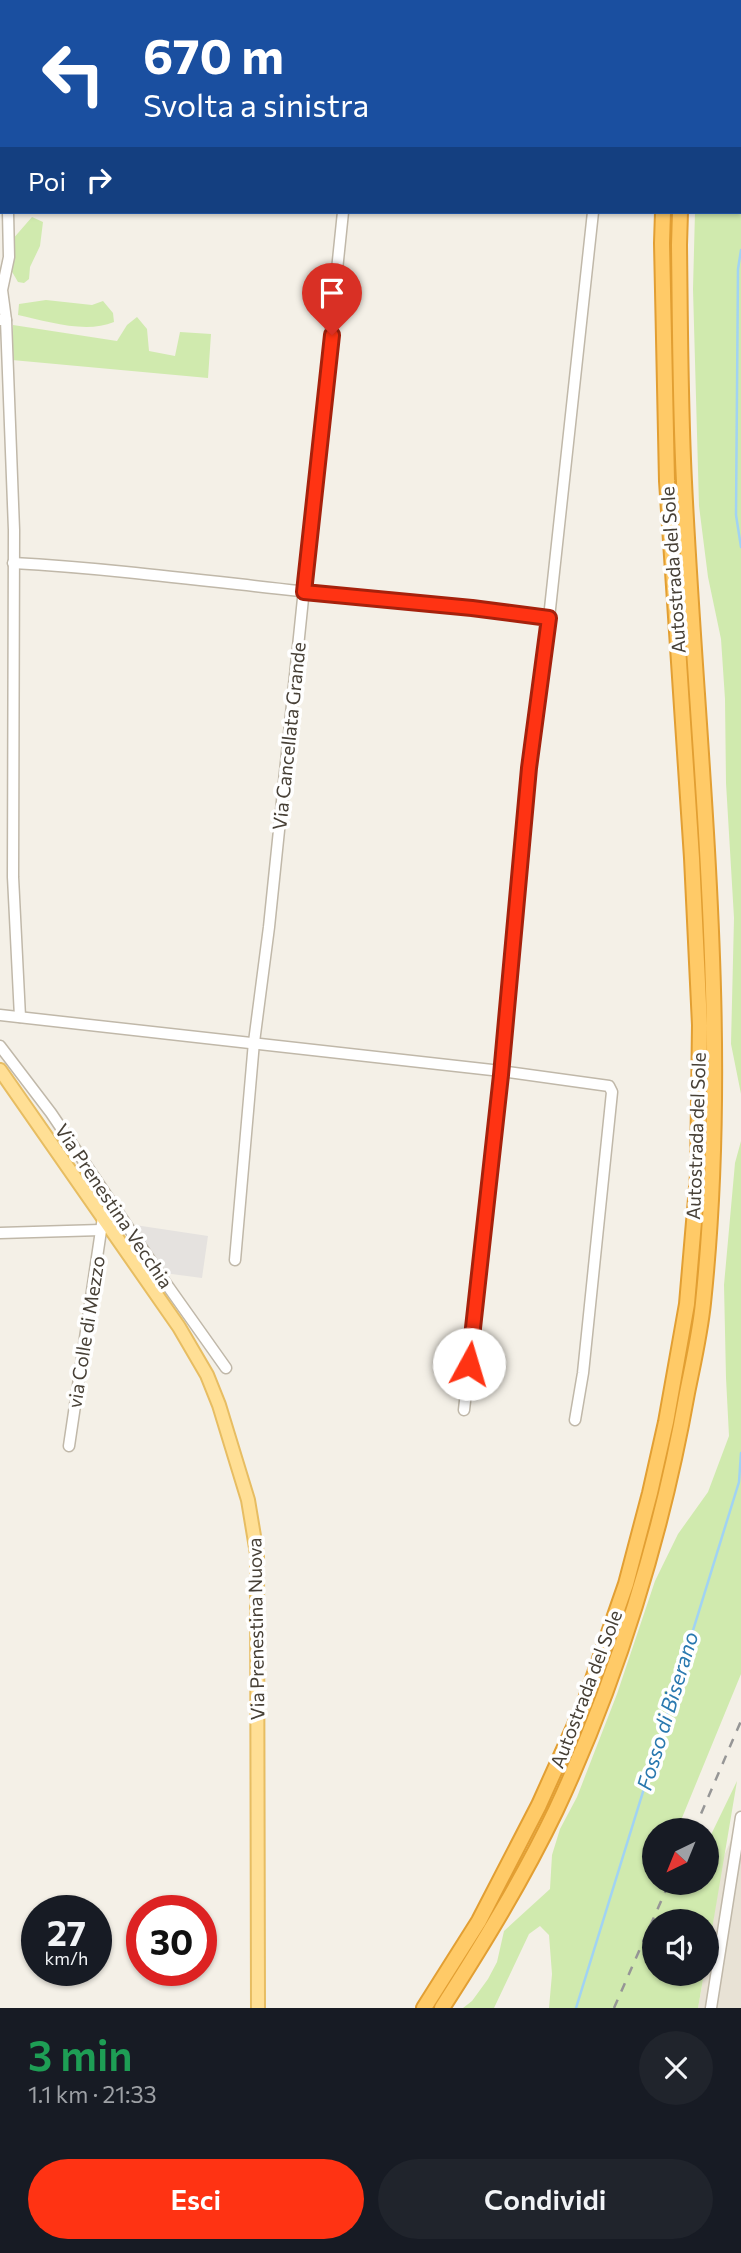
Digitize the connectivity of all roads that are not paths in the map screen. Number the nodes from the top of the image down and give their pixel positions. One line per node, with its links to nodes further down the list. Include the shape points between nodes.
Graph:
1 (8, 214): 6 (street)
2 (343, 214): 8 (street, Via Cancellata Grande)
3 (593, 214): 9 (street)
4 (663, 214): 25 (highway, Autostrada del Sole, via 667,481 700,1025 698,1175 687,1304 644,1519 584,1705 540,1805 485,1909)
5 (680, 214): 26 (highway, Autostrada del Sole, via 683,480 715,1028 713,1178 703,1308 662,1510 598,1712 555,1811 493,1928)
6 (3, 320): 7 (street, via 11,422)
7 (13, 563): 8 (street); 11 (street, via 13,877)
8 (304, 592): 9 (street); 12 (street, Via Cancellata Grande)
9 (549, 618): 15 (street, via 529,768)
10 (0, 1015): 11 (street)
11 (20, 1017): 12 (street)
12 (254, 1042): 15 (street); 18 (street, Via Cancellata Grande)
13 (0, 1046): 19 (street, Via Prenestina Vecchia)
14 (0, 1070): 16 (main road, Via Prenestina Nuova)
15 (501, 1071): 20 (street); 21 (street, via 607,1085 612,1090)
16 (102, 1224): 17 (street); 22 (street, via Colle di Mezzo); 24 (main road, Via Prenestina Nuova, via 179,1327 207,1375 238,1462 253,1523 257,1563)
17 (0, 1233)
18 (236, 1260)
19 (226, 1368)
20 (464, 1410)
21 (575, 1420)
22 (69, 1446)
23 (741, 1817): 27 (street)
24 (258, 2008)
25 (424, 2008)
26 (442, 2008)
27 (711, 2008)

